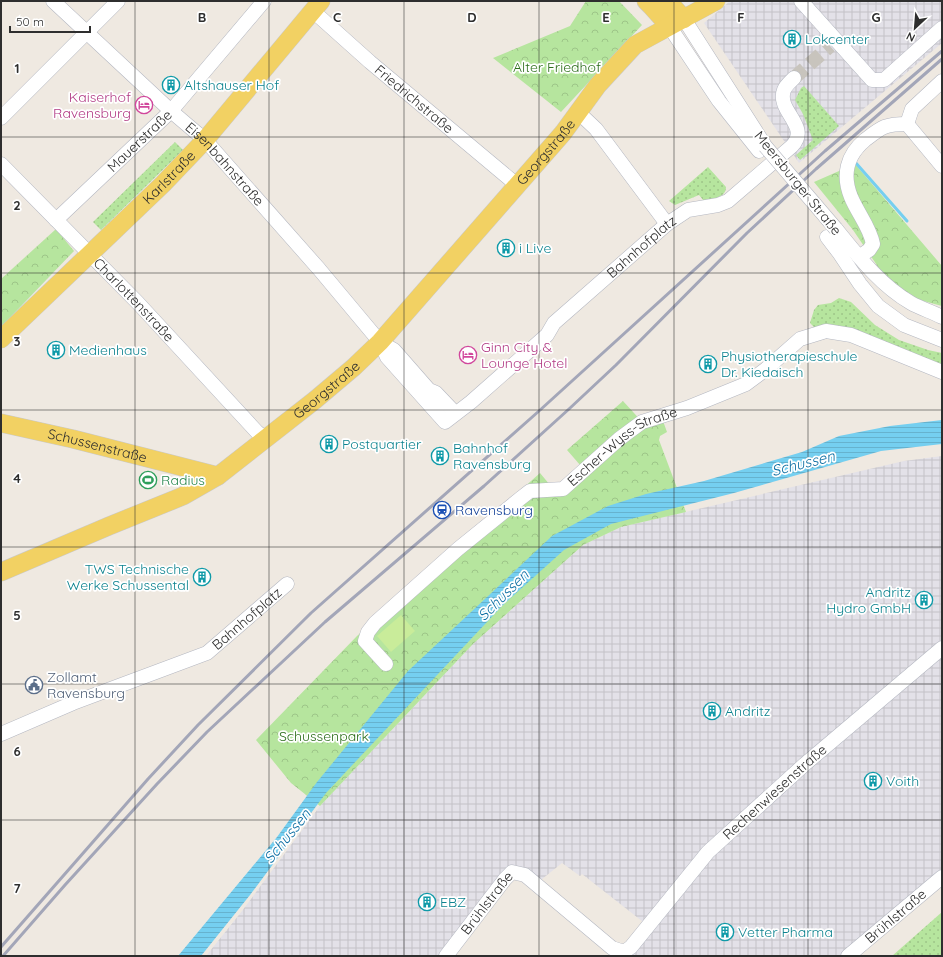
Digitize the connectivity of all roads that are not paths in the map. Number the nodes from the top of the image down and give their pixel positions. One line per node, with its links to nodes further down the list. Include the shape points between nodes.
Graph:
1 (53, 1): 11 (street, Eisenbahnstraße)
2 (118, 1): 11 (street)
3 (264, 1): 14 (street, Mauerstraße)
4 (646, 1): 9 (main road, Meersburger Straße)
5 (668, 1): 9 (main road, Meersburger Straße)
6 (716, 1): 9 (main road, Georgstraße)
7 (801, 1): 10 (street, via 833,43 872,80 884,80)
8 (317, 6): 18 (main road, Karlstraße); 21 (street, Friedrichstraße, via 370,62)
9 (677, 22): 15 (main road, Georgstraße, via 635,45 598,85); 24 (street, Meersburger Straße, bridge, via 762,148)
10 (942, 28)
11 (88, 32): 14 (street, Eisenbahnstraße); 16 (street)
12 (794, 78): 23 (street, Bahnhofplatz, via 784,89 782,101 796,125 797,141 728,201 718,206 688,210)
13 (942, 81): 17 (street, via 912,109)
14 (171, 111): 18 (street, Eisenbahnstraße); 22 (street, Mauerstraße)
15 (578, 112): 21 (main road, Georgstraße); 23 (street, Georgstraße, via 596,129)
16 (1, 118)
17 (907, 124): 20 (street); 26 (street, via 881,128 858,146 850,157 846,174 851,196 871,234 873,244)
18 (205, 140): 25 (main road, Karlstraße); 30 (street, Eisenbahnstraße)
19 (1, 164): 22 (street, Charlottenstraße)
20 (942, 166)
21 (517, 185): 30 (main road, Georgstraße)
22 (56, 220): 25 (street, Charlottenstraße)
23 (667, 224): 32 (street, Bahnhofplatz, via 554,323 547,335)
24 (832, 233): 26 (street, Meersburger Straße); 29 (street, Meersburger Straße, via 840,254 878,306 904,325)
25 (89, 254): 28 (main road, Karlstraße); 34 (street, Charlottenstraße)
26 (859, 257): 27 (street, Meersburger Straße, via 875,274 911,303)
27 (942, 317)
28 (1, 339)
29 (942, 340)
30 (380, 342): 32 (street, Eisenbahnstraße, via 394,350 429,390 436,393); 34 (main road, Georgstraße, via 354,367)
31 (942, 372): 39 (street, Escher-Wyss-Straße, via 851,335 826,331 800,338 746,384 687,408 642,422 563,489 530,491 521,498 458,549 368,632 365,641)
32 (450, 418)
33 (1, 422): 35 (main road, Schussenstraße)
34 (265, 438): 35 (main road, Georgstraße)
35 (218, 476): 36 (main road, Georgstraße, via 183,496)
36 (1, 572)
37 (287, 584): 40 (street, Bahnhofplatz, via 207,653 73,703)
38 (942, 648): 42 (street, Rechenwiesenstraße, via 805,764 708,852 631,947 624,952 612,948)
39 (386, 664)
40 (1, 734)
41 (942, 876): 44 (street, Brühlstraße)
42 (536, 884): 43 (street, Brühlstraße, via 525,875 512,872)
43 (446, 956)
44 (848, 956)

